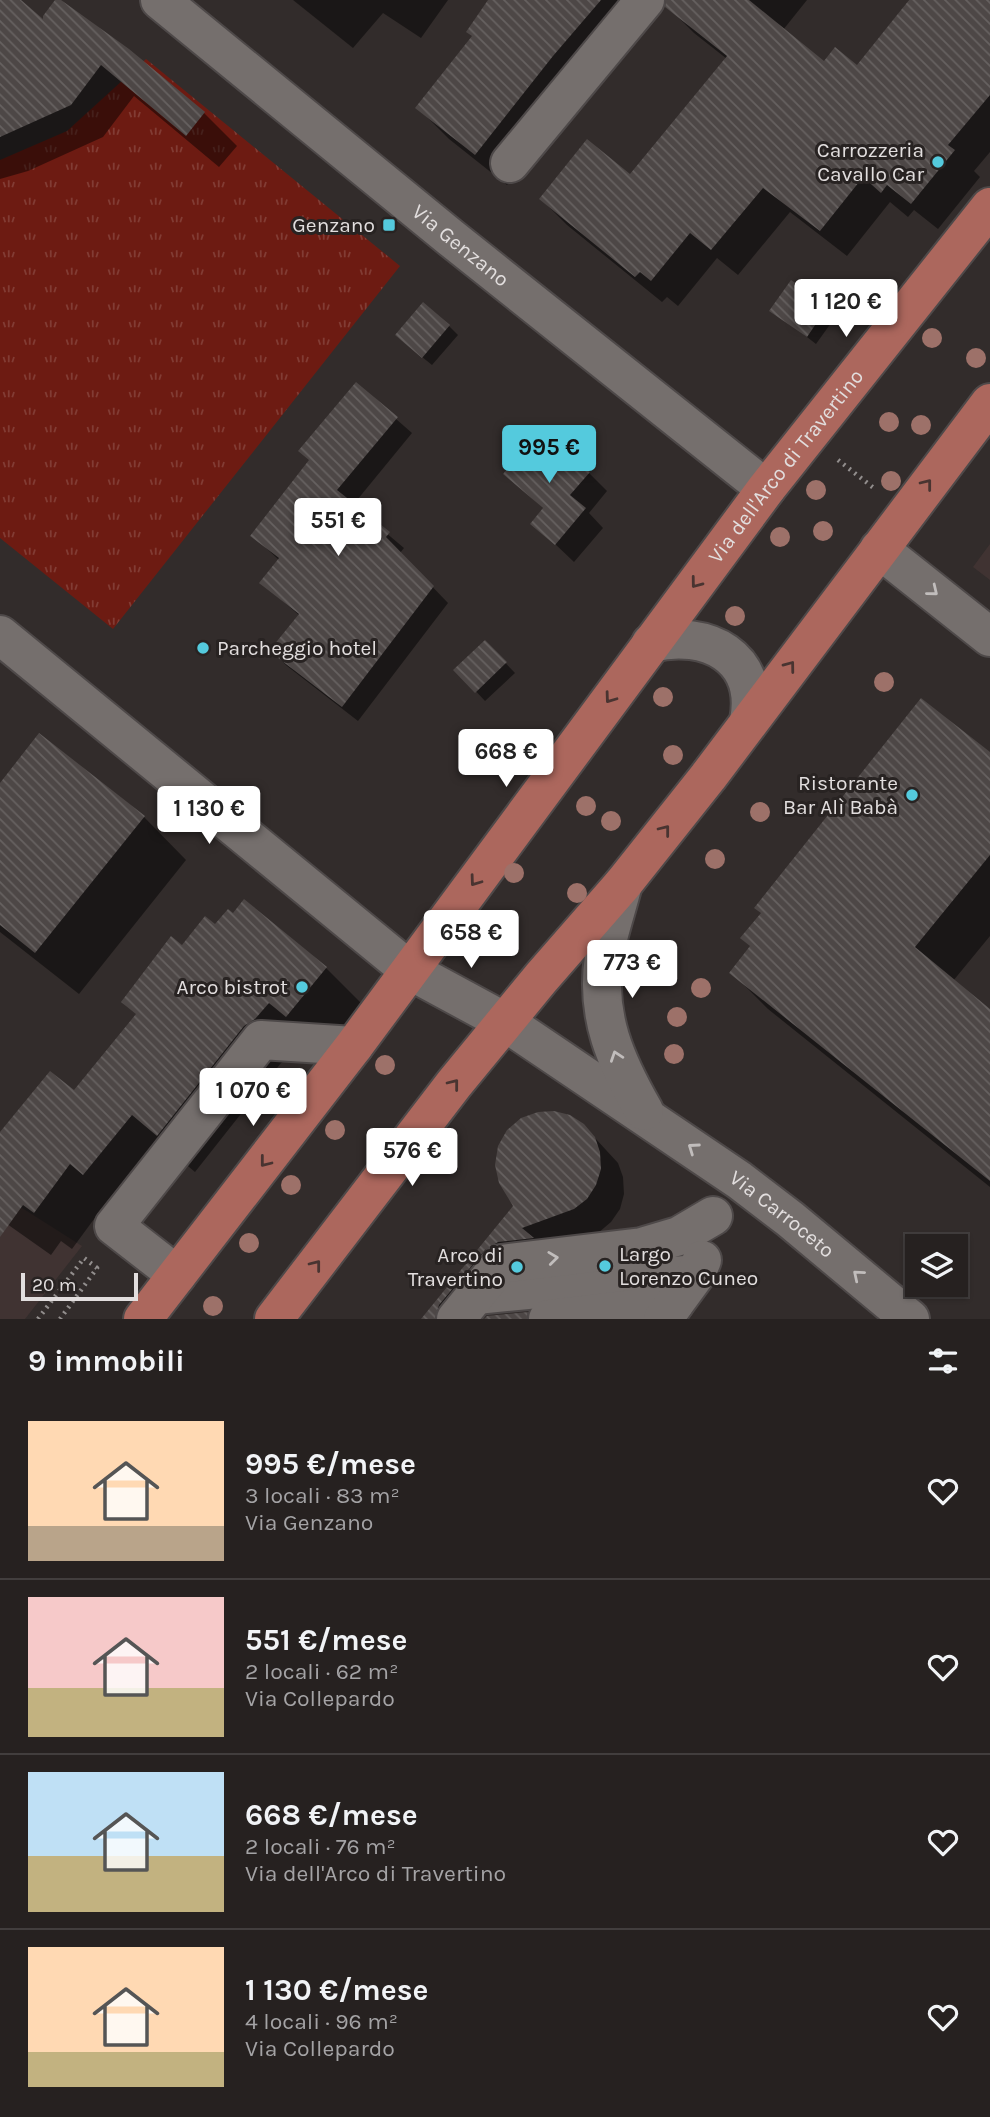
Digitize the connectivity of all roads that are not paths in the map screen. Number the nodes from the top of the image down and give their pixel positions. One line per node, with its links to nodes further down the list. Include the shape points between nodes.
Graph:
1 (160, 0): 6 (street, Via Genzano)
2 (645, 0): 3 (street)
3 (510, 163)
4 (985, 219): 6 (main road, Via dell'Arco di Travertino)
5 (990, 402): 7 (main road, one-way to 5)
6 (766, 489): 10 (main road, Via dell'Arco di Travertino, one-way to 10)
7 (879, 549): 9 (street, one-way to 9); 11 (main road, one-way to 7)
8 (0, 635): 13 (street)
9 (990, 637)
10 (651, 643): 11 (street, via 686,638 711,644 731,657 752,692); 13 (main road, Via dell'Arco di Travertino, one-way to 13)
11 (749, 721): 12 (main road, one-way to 11)
12 (623, 884): 14 (main road); 16 (street, Via Carroceto, one-way to 12, via 615,1054 603,1004 605,956)
13 (409, 970): 14 (street); 15 (main road, Via dell'Arco di Travertino)
14 (505, 1022): 16 (street, Via Carroceto); 24 (main road, one-way to 14)
15 (354, 1046): 20 (main road, Via dell'Arco di Travertino, one-way to 20); 20 (street, via 261,1040 114,1226)
16 (646, 1116): 17 (street, Via Carroceto, one-way to 16)
17 (739, 1180): 18 (street); 26 (street, Via Carroceto, one-way to 17)
18 (713, 1216): 19 (street); 21 (street, one-way to 18, via 501,1264 642,1247 679,1236)
19 (696, 1274): 21 (street); 22 (street)
20 (177, 1275): 23 (main road, Via dell'Arco di Travertino)
21 (466, 1307)
22 (668, 1312): 25 (street)
23 (143, 1319)
24 (274, 1319)
25 (548, 1319)
26 (910, 1319)

